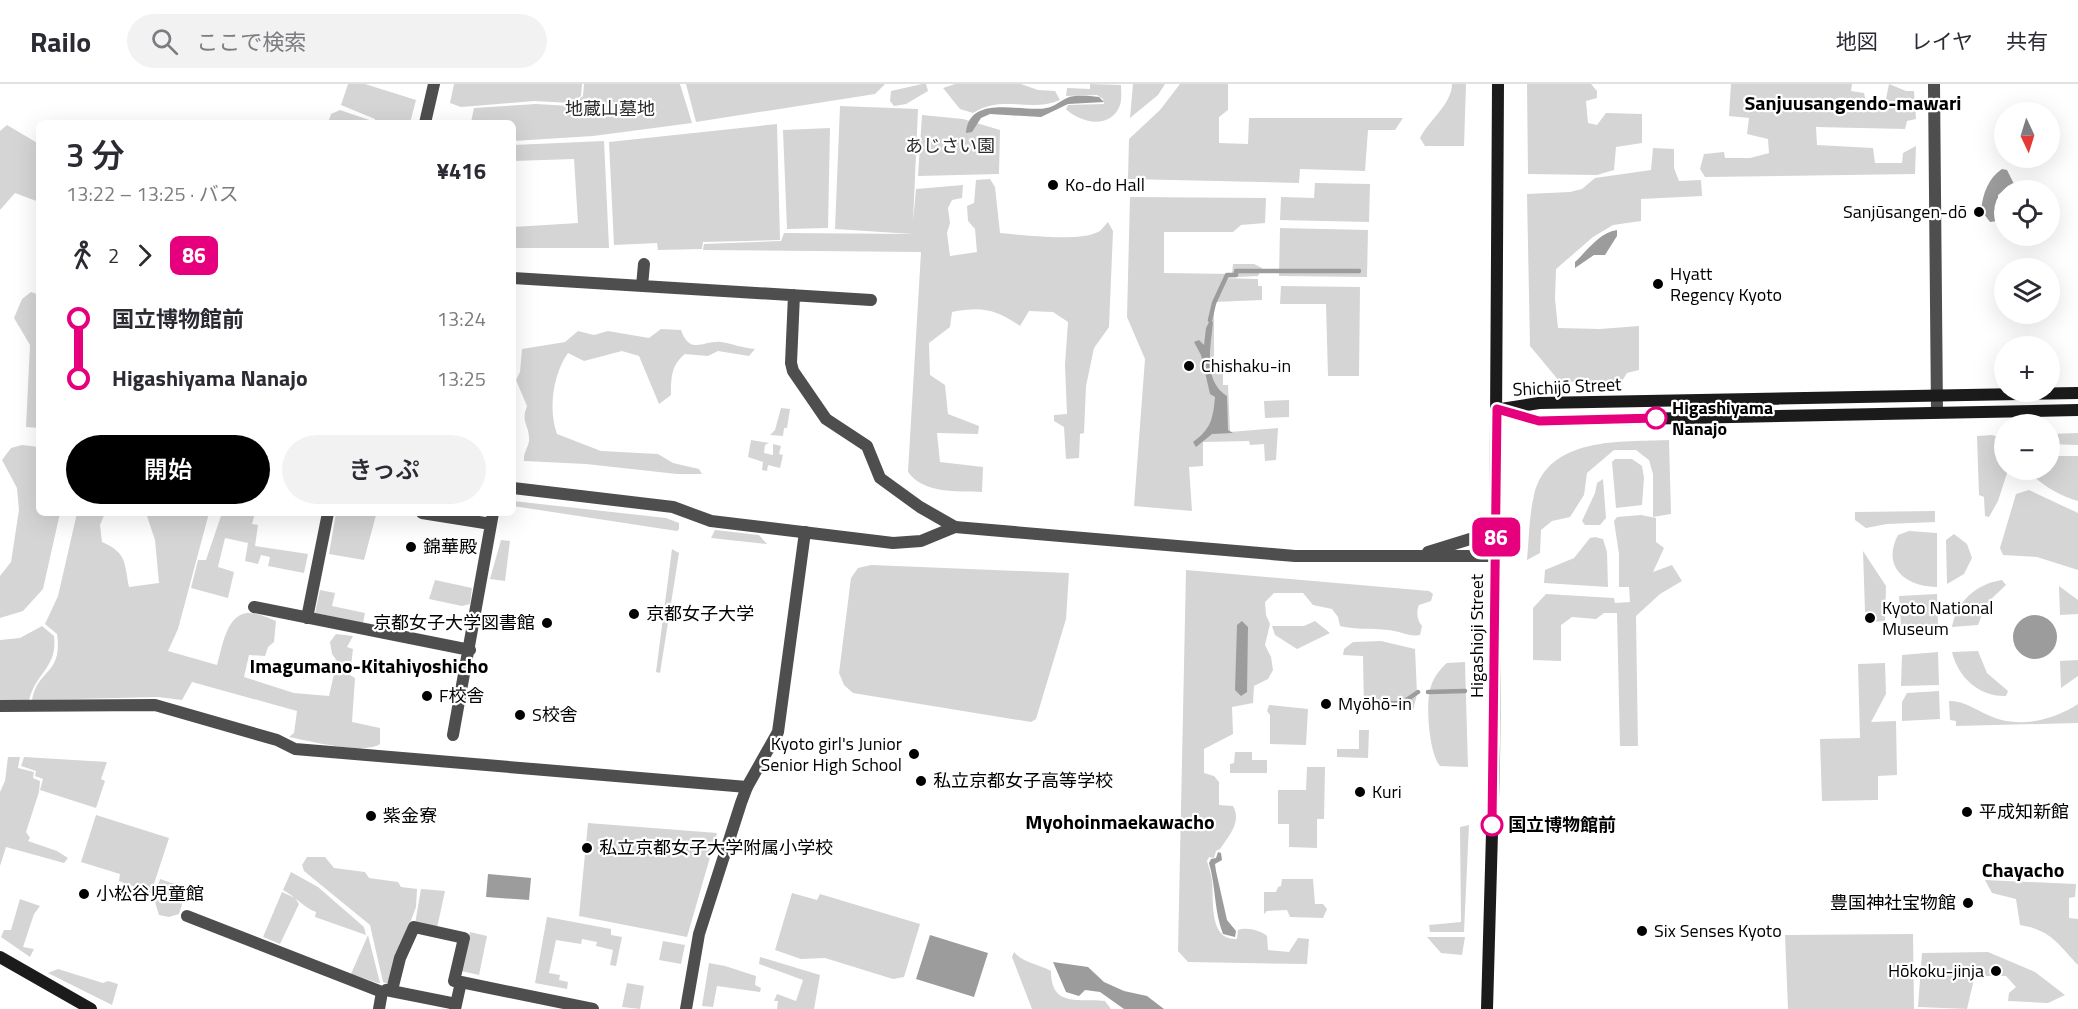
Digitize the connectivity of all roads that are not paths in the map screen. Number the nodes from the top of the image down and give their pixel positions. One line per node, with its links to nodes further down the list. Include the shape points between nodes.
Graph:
1 (1498, 84): 12 (main road, Higashioji Street)
2 (1934, 84): 11 (street)
3 (431, 85): 4 (street)
4 (425, 120)
5 (644, 264): 7 (street)
6 (516, 278): 7 (street)
7 (642, 286): 8 (street)
8 (794, 295): 9 (street); 19 (street, via 790,363 793,371 826,418 867,446 880,478)
9 (871, 300)
10 (2078, 393): 11 (main road, Shichijō Street)
11 (1937, 396): 12 (main road, Shichijō Street, via 1539,403); 14 (street)
12 (1497, 409): 14 (main road, Shichijō Street, via 1539,421); 20 (main road, Higashioji Street)
13 (2078, 410): 14 (main road, Shichijō Street)
14 (1937, 412)
15 (516, 488): 21 (street, via 673,507 711,521)
16 (327, 516): 25 (street)
17 (464, 516): 18 (street)
18 (492, 518): 26 (street)
19 (955, 527): 21 (street, via 930,539 901,544); 22 (street, via 1295,556)
20 (1496, 531): 22 (street); 23 (main road, Higashioji Street)
21 (805, 532): 29 (street, via 778,732)
22 (1415, 556): 23 (street)
23 (1496, 556): 39 (main road, Higashioji Street)
24 (254, 607): 25 (street)
25 (307, 618): 26 (street)
26 (470, 650): 28 (street)
27 (0, 706): 29 (street, via 155,705 277,740 295,749)
28 (453, 735)
29 (747, 787): 38 (street, via 699,934)
30 (187, 916): 33 (street)
31 (0, 957): 35 (main road)
32 (461, 982): 33 (street, via 454,981 464,938 414,927); 34 (street); 37 (street)
33 (387, 991): 34 (street); 36 (street)
34 (456, 1007)
35 (92, 1009)
36 (379, 1009)
37 (593, 1009)
38 (686, 1009)
39 (1487, 1009)

